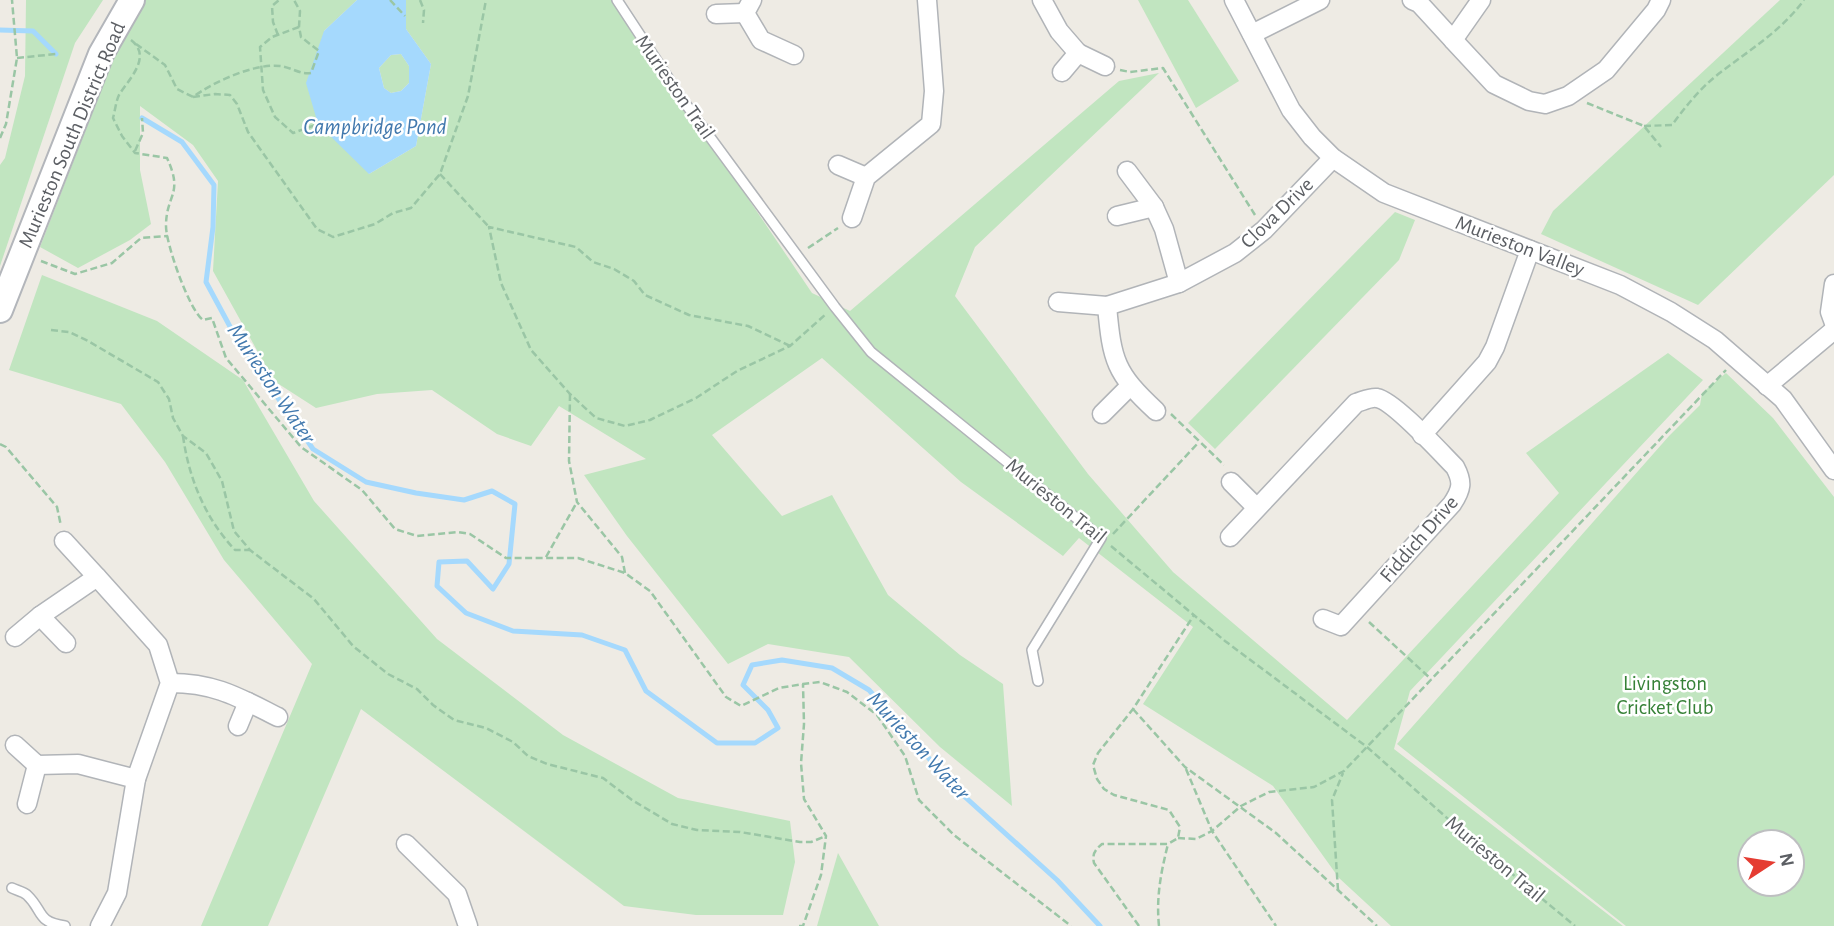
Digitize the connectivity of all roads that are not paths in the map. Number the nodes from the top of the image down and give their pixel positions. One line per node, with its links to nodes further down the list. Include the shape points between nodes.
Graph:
1 (132, 0): 30 (street, Murieston South District Road, via 102,54)
2 (617, 0): 48 (lane, Murieston Trail, via 682,99 871,352 1103,540 1032,650)
3 (927, 0): 21 (street, via 934,91 931,124)
4 (1042, 0): 14 (street)
5 (1234, 0): 12 (street, Murieston Valley)
6 (1320, 0): 12 (street)
7 (1412, 0): 13 (street)
8 (1480, 0): 13 (street)
9 (1661, 0): 13 (street, via 1606,70 1568,96 1545,104 1529,102 1494,84)
10 (748, 6): 11 (street); 15 (street, via 761,40)
11 (716, 15)
12 (1252, 34): 18 (street, Murieston Valley, via 1292,110)
13 (1453, 40)
14 (1078, 53): 16 (street); 17 (street)
15 (794, 55)
16 (1105, 66)
17 (1062, 72)
18 (1333, 158): 25 (street, Murieston Valley, via 1384,193); 26 (street, Clova Drive, via 1264,230 1235,253)
19 (838, 166): 21 (street)
20 (1128, 171): 22 (street)
21 (866, 177): 24 (street)
22 (1154, 207): 23 (street); 26 (street)
23 (1117, 216)
24 (852, 218)
25 (1530, 250): 33 (street, Murieston Valley, via 1665,308 1715,340); 37 (street, via 1487,362)
26 (1179, 282): 29 (street, Clova Drive)
27 (1834, 284): 31 (street, via 1830,312)
28 (1058, 302): 29 (street, Clova Drive)
29 (1107, 306): 34 (street, via 1115,362)
30 (0, 310)
31 (1834, 323)
32 (1834, 330): 33 (street)
33 (1767, 386): 38 (street, Murieston Valley, via 1783,399)
34 (1129, 387): 35 (street); 36 (street)
35 (1156, 411)
36 (1102, 414)
37 (1422, 435): 40 (street, Fiddich Drive, via 1379,398 1356,403); 45 (street, Fiddich Drive, via 1455,467 1461,490 1341,626)
38 (1834, 470)
39 (1231, 482): 40 (street)
40 (1256, 507): 41 (street, Fiddich Drive)
41 (1230, 537)
42 (64, 541): 43 (street)
43 (97, 577): 44 (street); 49 (street, via 158,645)
44 (40, 616): 46 (street); 47 (street)
45 (1323, 619)
46 (15, 637)
47 (66, 643)
48 (1038, 681)
49 (170, 682): 50 (street, via 208,686); 55 (street)
50 (248, 702): 51 (street); 52 (street)
51 (278, 717)
52 (239, 726)
53 (15, 745): 54 (street)
54 (37, 765): 55 (street, via 78,764); 56 (street)
55 (136, 779): 60 (street, via 117,894)
56 (27, 804)
57 (406, 845): 61 (street, via 457,894)
58 (12, 888): 59 (lane, via 27,894 43,919)
59 (65, 926)
60 (100, 926)
61 (468, 926)

